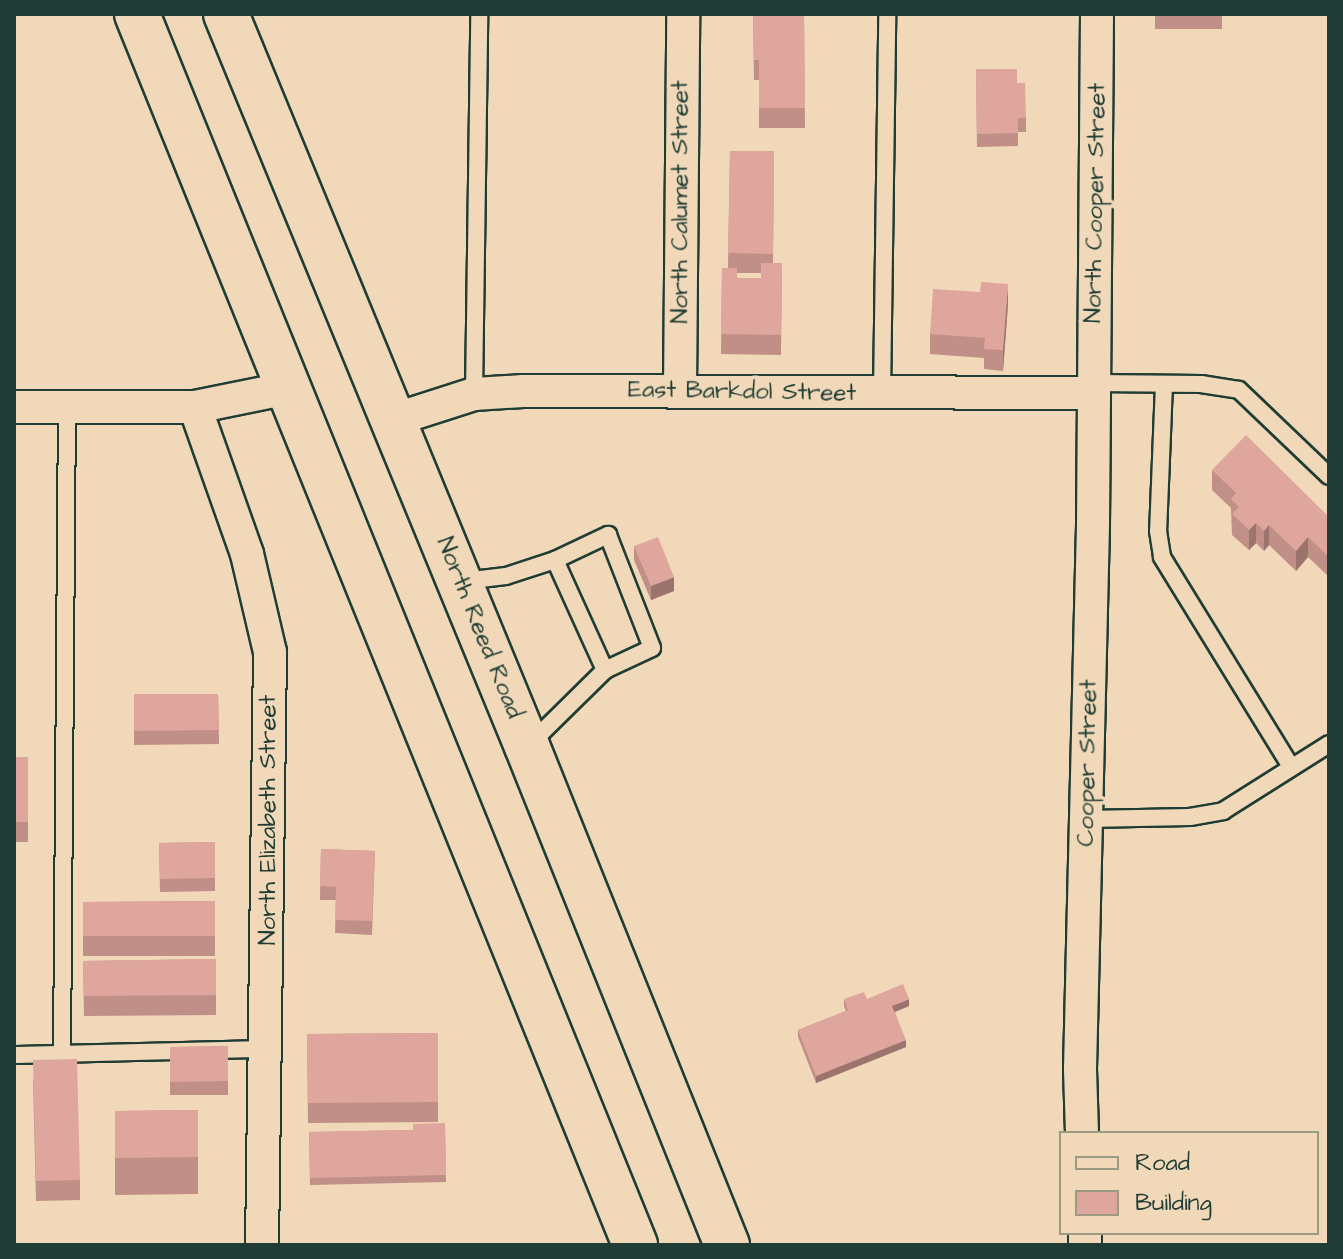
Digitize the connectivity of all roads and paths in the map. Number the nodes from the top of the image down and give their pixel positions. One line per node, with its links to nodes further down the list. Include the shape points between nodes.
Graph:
1 (137, 14): 8 (main road)
2 (226, 14): 16 (main road, North Reed Road)
3 (479, 14): 11 (lane)
4 (683, 14): 10 (street, North Calumet Street)
5 (887, 14): 12 (lane)
6 (1097, 14): 9 (street, North Cooper Street)
7 (1164, 384): 9 (lane); 17 (lane, via 1239,390); 23 (lane, via 1158,531 1162,557)
8 (288, 388): 15 (street); 30 (main road)
9 (1094, 388): 12 (street, East Barkdol Street); 24 (street, Cooper Street)
10 (680, 390): 11 (street, East Barkdol Street); 12 (street, East Barkdol Street)
11 (474, 394): 16 (street, East Barkdol Street)
12 (882, 394)
13 (14, 407): 14 (street)
14 (67, 407): 15 (street); 26 (lane)
15 (195, 407): 25 (street, North Elizabeth Street, via 247,554 270,652)
16 (393, 420): 19 (main road, North Reed Road)
17 (1329, 476)
18 (555, 560): 19 (lane, via 506,576); 20 (lane); 20 (lane, via 608,535 652,648)
19 (460, 582): 22 (main road, North Reed Road)
20 (605, 670): 22 (lane)
21 (1329, 744): 23 (lane)
22 (527, 746): 31 (main road, North Reed Road)
23 (1291, 767): 24 (lane, via 1223,811 1190,817)
24 (1086, 819): 28 (street, Cooper Street)
25 (267, 1049): 26 (lane); 29 (street, North Elizabeth Street)
26 (62, 1054): 27 (lane)
27 (14, 1055)
28 (1082, 1131)
29 (262, 1245)
30 (635, 1245)
31 (727, 1245)

